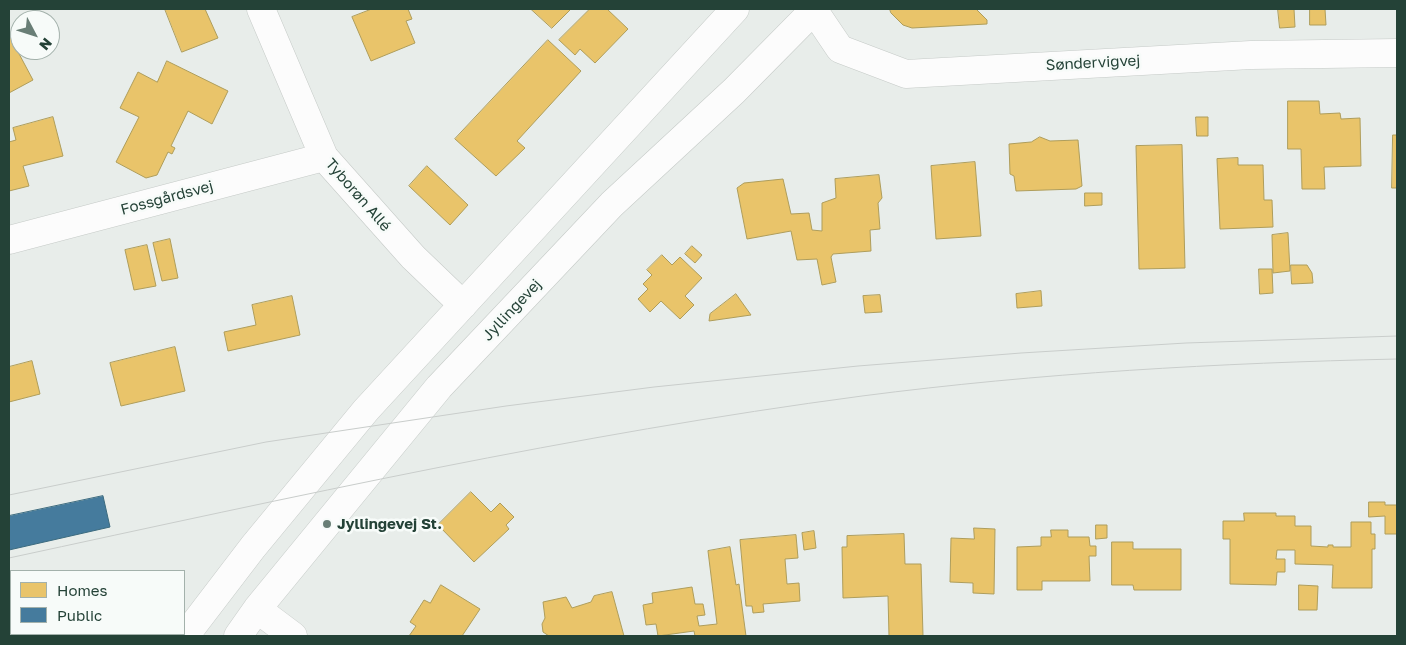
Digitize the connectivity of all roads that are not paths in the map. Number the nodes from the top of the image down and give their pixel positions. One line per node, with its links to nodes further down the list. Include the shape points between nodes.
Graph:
1 (261, 9): 5 (street, Tyborøn Allé)
2 (734, 9): 7 (street)
3 (814, 9): 4 (street, Søndervigvej, via 840,49 906,74 1251,55); 8 (street, Jyllingevej, via 734,91 612,204 439,387)
4 (1397, 53)
5 (324, 157): 6 (street, Fossgårdsvej); 7 (street, Tyborøn Allé, via 413,256)
6 (9, 240)
7 (463, 305): 9 (street, via 366,410 253,547)
8 (257, 609): 10 (street, Jyllingevej); 11 (street)
9 (185, 636)
10 (238, 636)
11 (293, 636)

